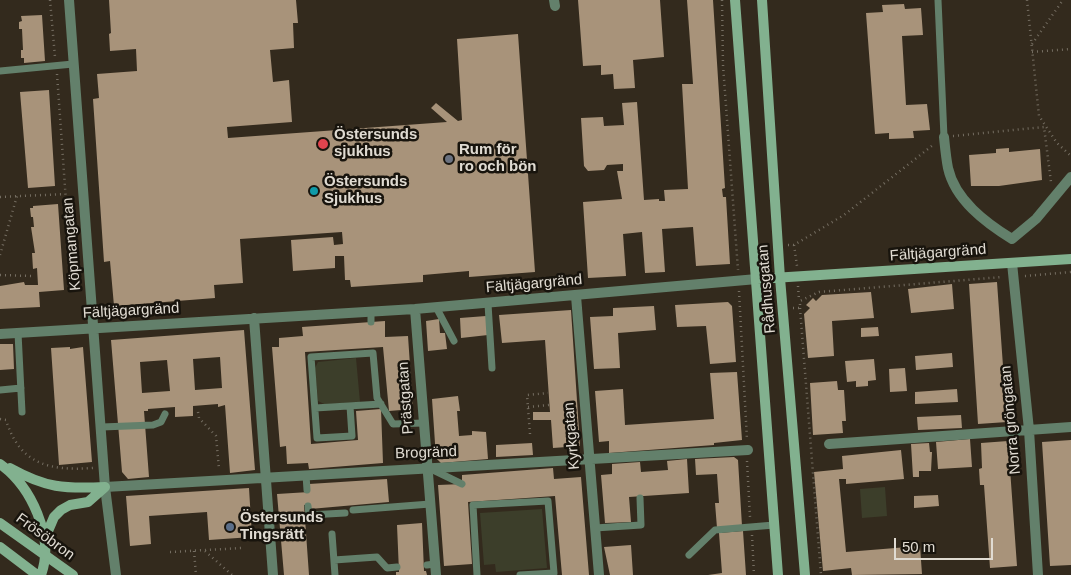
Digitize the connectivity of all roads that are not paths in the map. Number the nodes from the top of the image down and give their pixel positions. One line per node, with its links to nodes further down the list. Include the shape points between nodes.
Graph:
1 (69, 0): 5 (street, Köpmangatan)
2 (735, 0): 12 (main road, Rådhusgatan)
3 (762, 0): 11 (main road, Rådhusgatan)
4 (938, 0): 7 (lane)
5 (73, 64): 6 (lane); 18 (street, Köpmangatan)
6 (0, 71)
7 (944, 137): 8 (street, via 948,170 960,196 993,227 1012,239 1036,219)
8 (1071, 177)
9 (1071, 259): 10 (main road, Fältjägargränd)
10 (1012, 263): 11 (main road, Fältjägargränd); 33 (street, Norra gröngatan)
11 (780, 278): 12 (main road, Fältjägargränd); 68 (main road, Rådhusgatan)
12 (757, 279): 13 (street, Fältjägargränd); 50 (main road, Rådhusgatan)
13 (576, 296): 14 (street, Fältjägargränd); 36 (street, Kyrkgatan)
14 (488, 304): 15 (street, Fältjägargränd); 22 (lane)
15 (436, 307): 16 (street, Fältjägargränd); 21 (lane)
16 (415, 309): 17 (street, Fältjägargränd, via 371,317); 30 (street, Prästgatan)
17 (254, 318): 18 (street, Fältjägargränd); 40 (street)
18 (94, 328): 19 (street, Fältjägargränd); 31 (street, Köpmangatan)
19 (18, 333): 20 (street, Fältjägargränd); 23 (lane)
20 (0, 334)
21 (454, 341)
22 (492, 368)
23 (21, 388): 24 (lane); 28 (lane)
24 (0, 389)
25 (381, 404): 26 (lane); 27 (lane, via 377,398 373,350 311,357); 30 (lane, via 393,424)
26 (350, 406): 27 (lane); 27 (lane, via 352,436 317,438)
27 (315, 408)
28 (22, 412)
29 (165, 414): 31 (lane, via 161,422 153,425)
30 (423, 423): 38 (street, Prästgatan)
31 (102, 427): 42 (street, Köpmangatan)
32 (1071, 428): 33 (street)
33 (1028, 430): 34 (street); 69 (street, Norra gröngatan)
34 (829, 444)
35 (748, 450): 36 (street, Brogränd)
36 (589, 460): 38 (street, Brogränd); 51 (street, Kyrkgatan)
37 (0, 463): 42 (main road, via 35,482 67,489); 53 (main road, via 21,485)
38 (426, 467): 39 (street, Brogränd); 41 (lane); 45 (street, Prästgatan)
39 (306, 475): 40 (street, Brogränd); 43 (lane)
40 (266, 478): 42 (street, Brogränd); 61 (street)
41 (462, 484)
42 (105, 487): 53 (main road, via 88,502 61,510 54,517); 60 (street, Köpmangatan)
43 (307, 490)
44 (640, 498): 51 (lane, via 641,525)
45 (430, 504): 47 (lane); 63 (street, Prästgatan, via 431,565)
46 (308, 506): 48 (lane, via 309,515)
47 (353, 510)
48 (345, 513)
49 (0, 523): 59 (main road, Frösöbron, bridge)
50 (774, 525): 55 (lane, via 715,530); 67 (main road, Rådhusgatan)
51 (595, 528): 66 (street, Kyrkgatan)
52 (332, 534): 56 (lane)
53 (45, 538): 58 (main road, via 46,551)
54 (0, 547): 58 (main road)
55 (689, 555)
56 (334, 560): 57 (lane, via 377,557 388,568); 62 (lane)
57 (397, 567)
58 (39, 575)
59 (73, 575)
60 (116, 575)
61 (273, 575)
62 (335, 575)
63 (436, 575)
64 (476, 575): 65 (lane, via 473,505 548,501 554,573)
65 (520, 575)
66 (599, 575)
67 (778, 575)
68 (805, 575)
69 (1038, 575)

